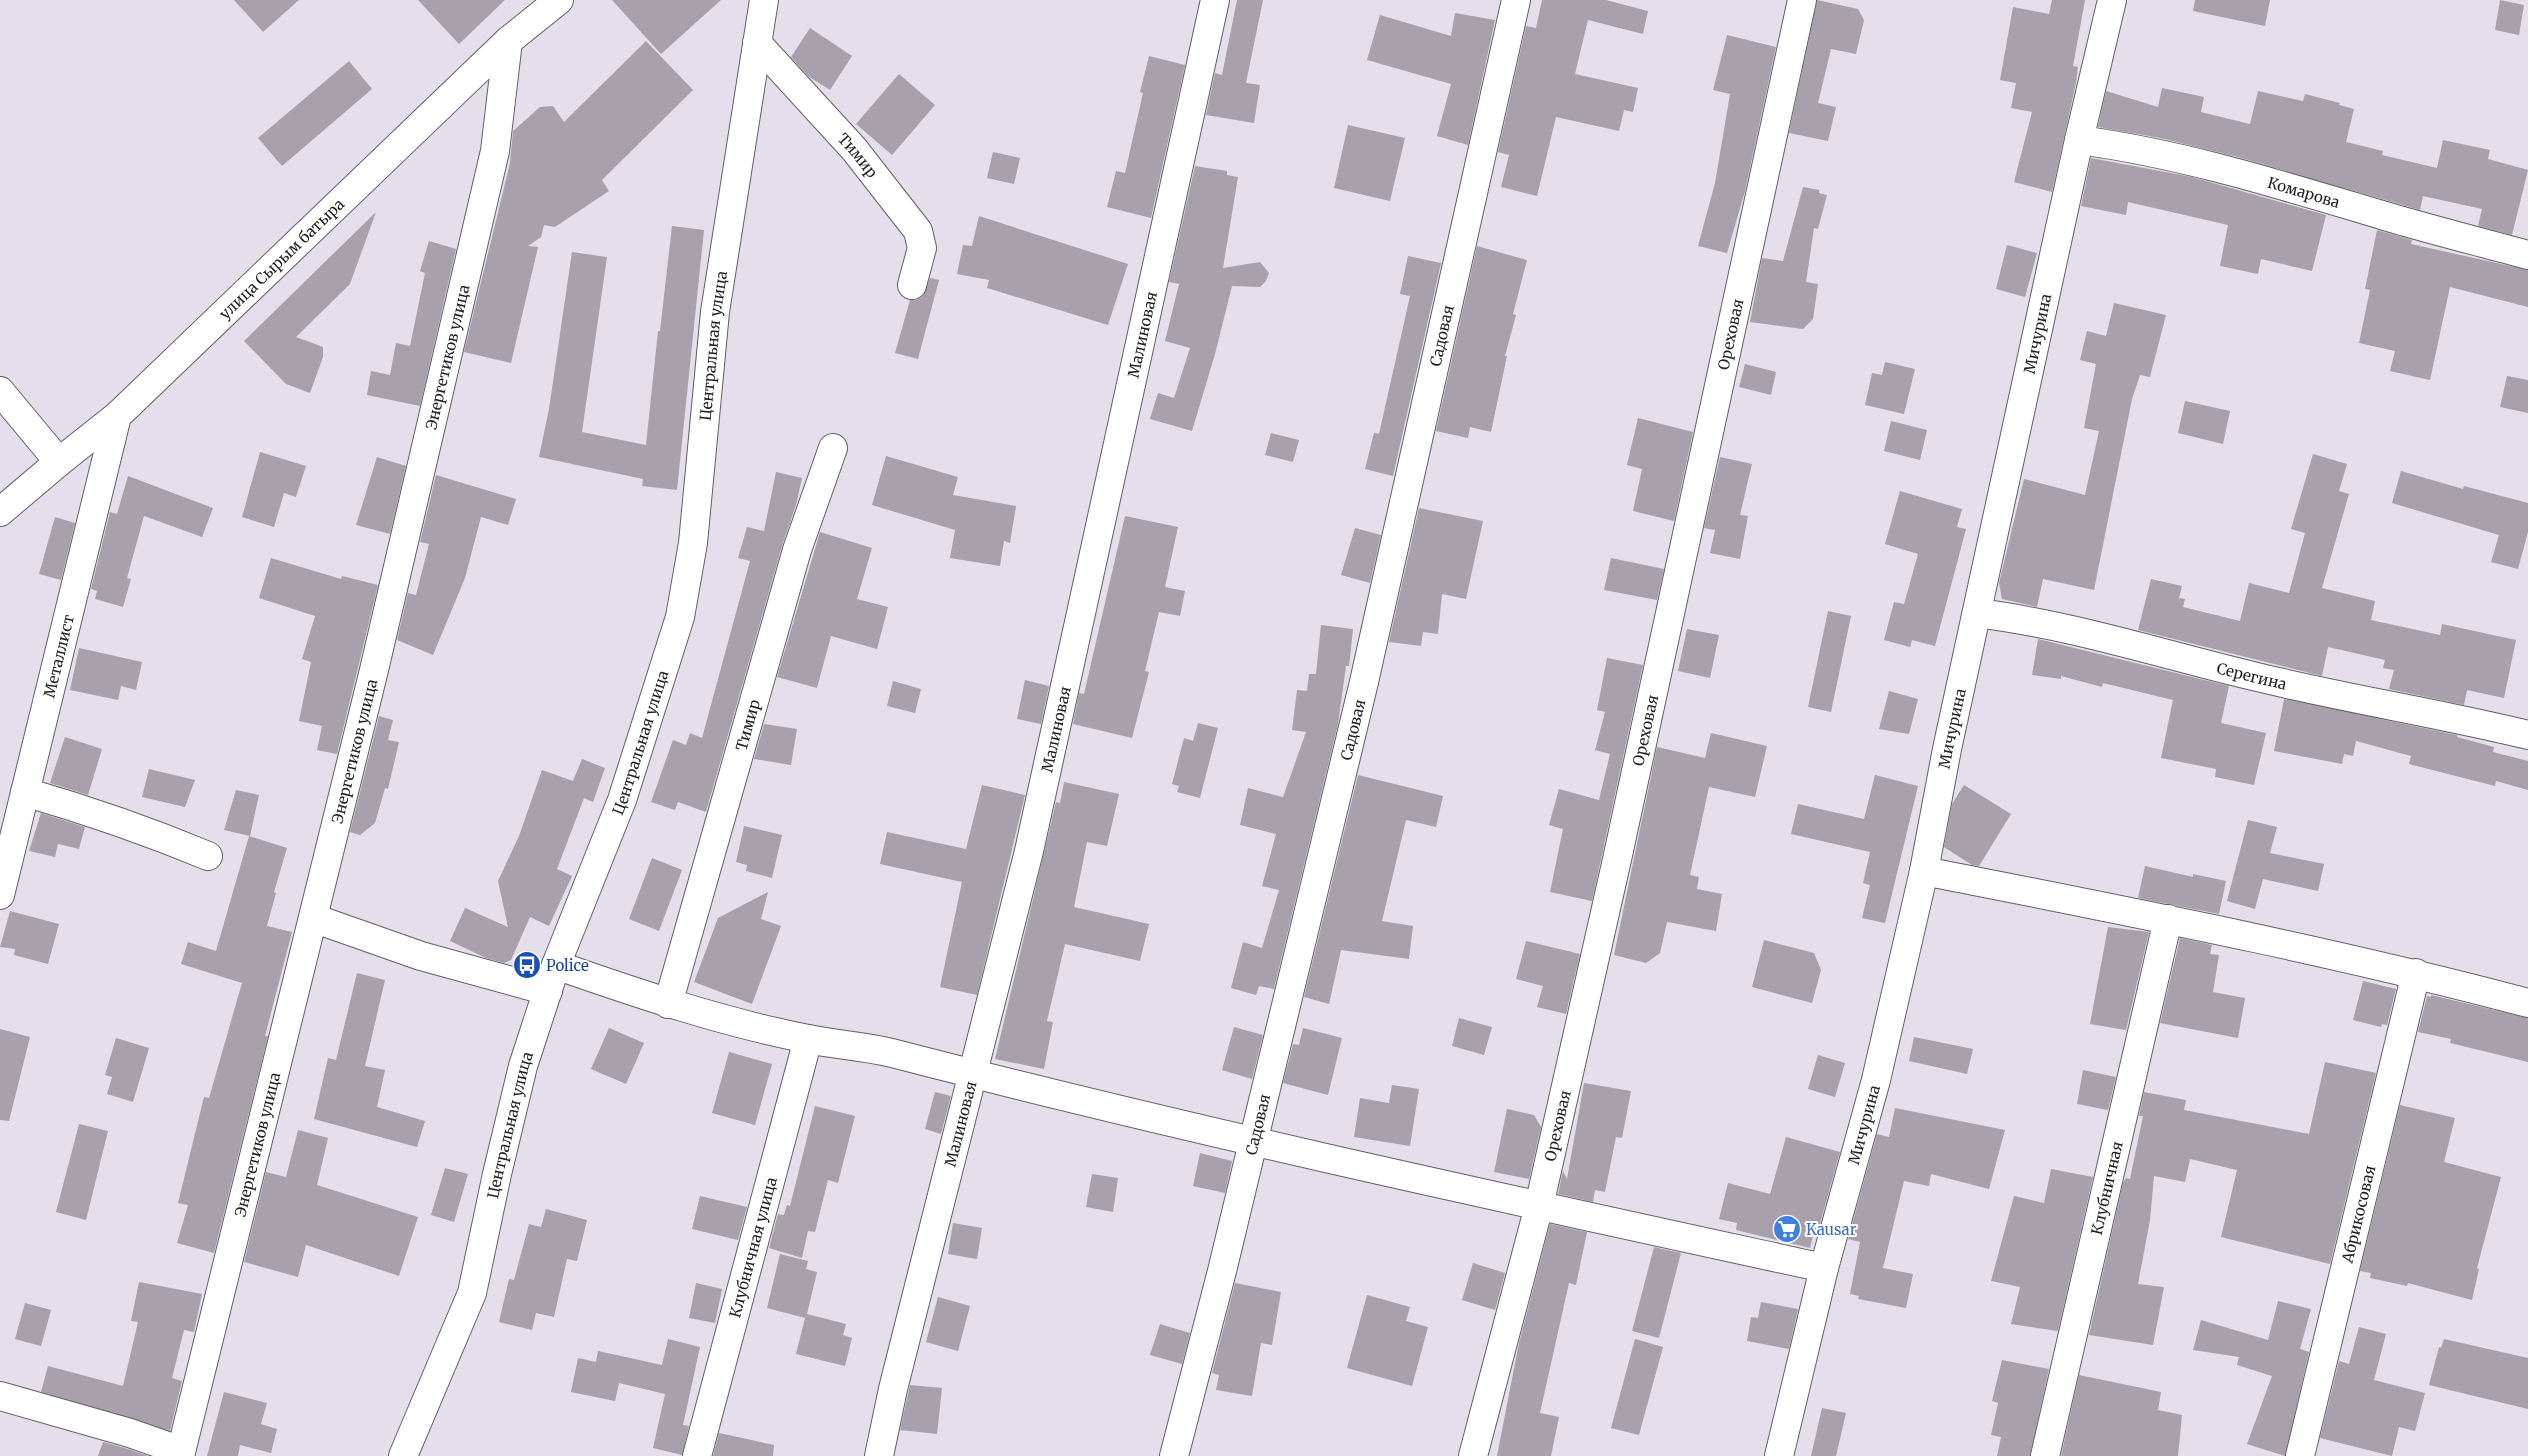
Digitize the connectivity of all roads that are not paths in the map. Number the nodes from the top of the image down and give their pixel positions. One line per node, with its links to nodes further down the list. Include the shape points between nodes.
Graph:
1 (559, 0): 7 (street, улица Сырым батыра)
2 (764, 0): 8 (street, Центральная улица)
3 (1215, 0): 30 (street, Малиновая, via 1029,851)
4 (1516, 0): 31 (street, Садовая, via 1364,682)
5 (1802, 0): 32 (street, Ореховая)
6 (2112, 0): 9 (street, Мичурина)
7 (508, 41): 13 (street, улица Сырым батыра); 23 (street, Энергетиков улица, via 495,151)
8 (757, 43): 11 (street, Тимир, via 854,149 918,231 922,248); 26 (street, Центральная улица, via 715,312 693,543 680,617 622,800)
9 (2079, 140): 10 (street, Комарова, via 2132,147 2240,172 2387,217); 17 (street, Мичурина)
10 (2528, 255)
11 (912, 285)
12 (0, 391): 15 (street)
13 (117, 416): 15 (street, улица Сырым батыра); 19 (street, Металлист)
14 (833, 448): 28 (street, Тимир, via 797,550)
15 (59, 462): 16 (street, улица Сырым батыра)
16 (0, 512)
17 (1977, 613): 18 (street, Серегина, via 2102,636 2258,678 2448,715); 21 (street, Мичурина)
18 (2528, 735)
19 (25, 792): 20 (street, via 139,828); 22 (street, Металлист)
20 (208, 856)
21 (1924, 871): 24 (street); 33 (street, Мичурина, via 1876,1080)
22 (0, 895)
23 (313, 918): 26 (street, via 421,956); 35 (street, Энергетиков улица)
24 (2168, 919): 25 (street); 42 (street, Клубничная)
25 (2416, 973): 27 (street); 43 (street, Абрикосовая)
26 (552, 978): 28 (street); 36 (street, Центральная улица, via 523,1066 472,1293)
27 (2528, 1003)
28 (668, 1004): 29 (street)
29 (808, 1039): 30 (street, via 875,1049); 37 (street, Клубничная улица)
30 (974, 1074): 31 (street); 38 (street, Малиновая, via 895,1380)
31 (1252, 1143): 32 (street); 39 (street, Садовая)
32 (1539, 1206): 33 (street); 40 (street, Ореховая)
33 (1824, 1268): 41 (street, Мичурина)
34 (0, 1396): 35 (street, via 130,1433)
35 (180, 1453)
36 (403, 1456)
37 (697, 1456)
38 (879, 1456)
39 (1174, 1456)
40 (1473, 1456)
41 (1779, 1456)
42 (2045, 1456)
43 (2300, 1456)

